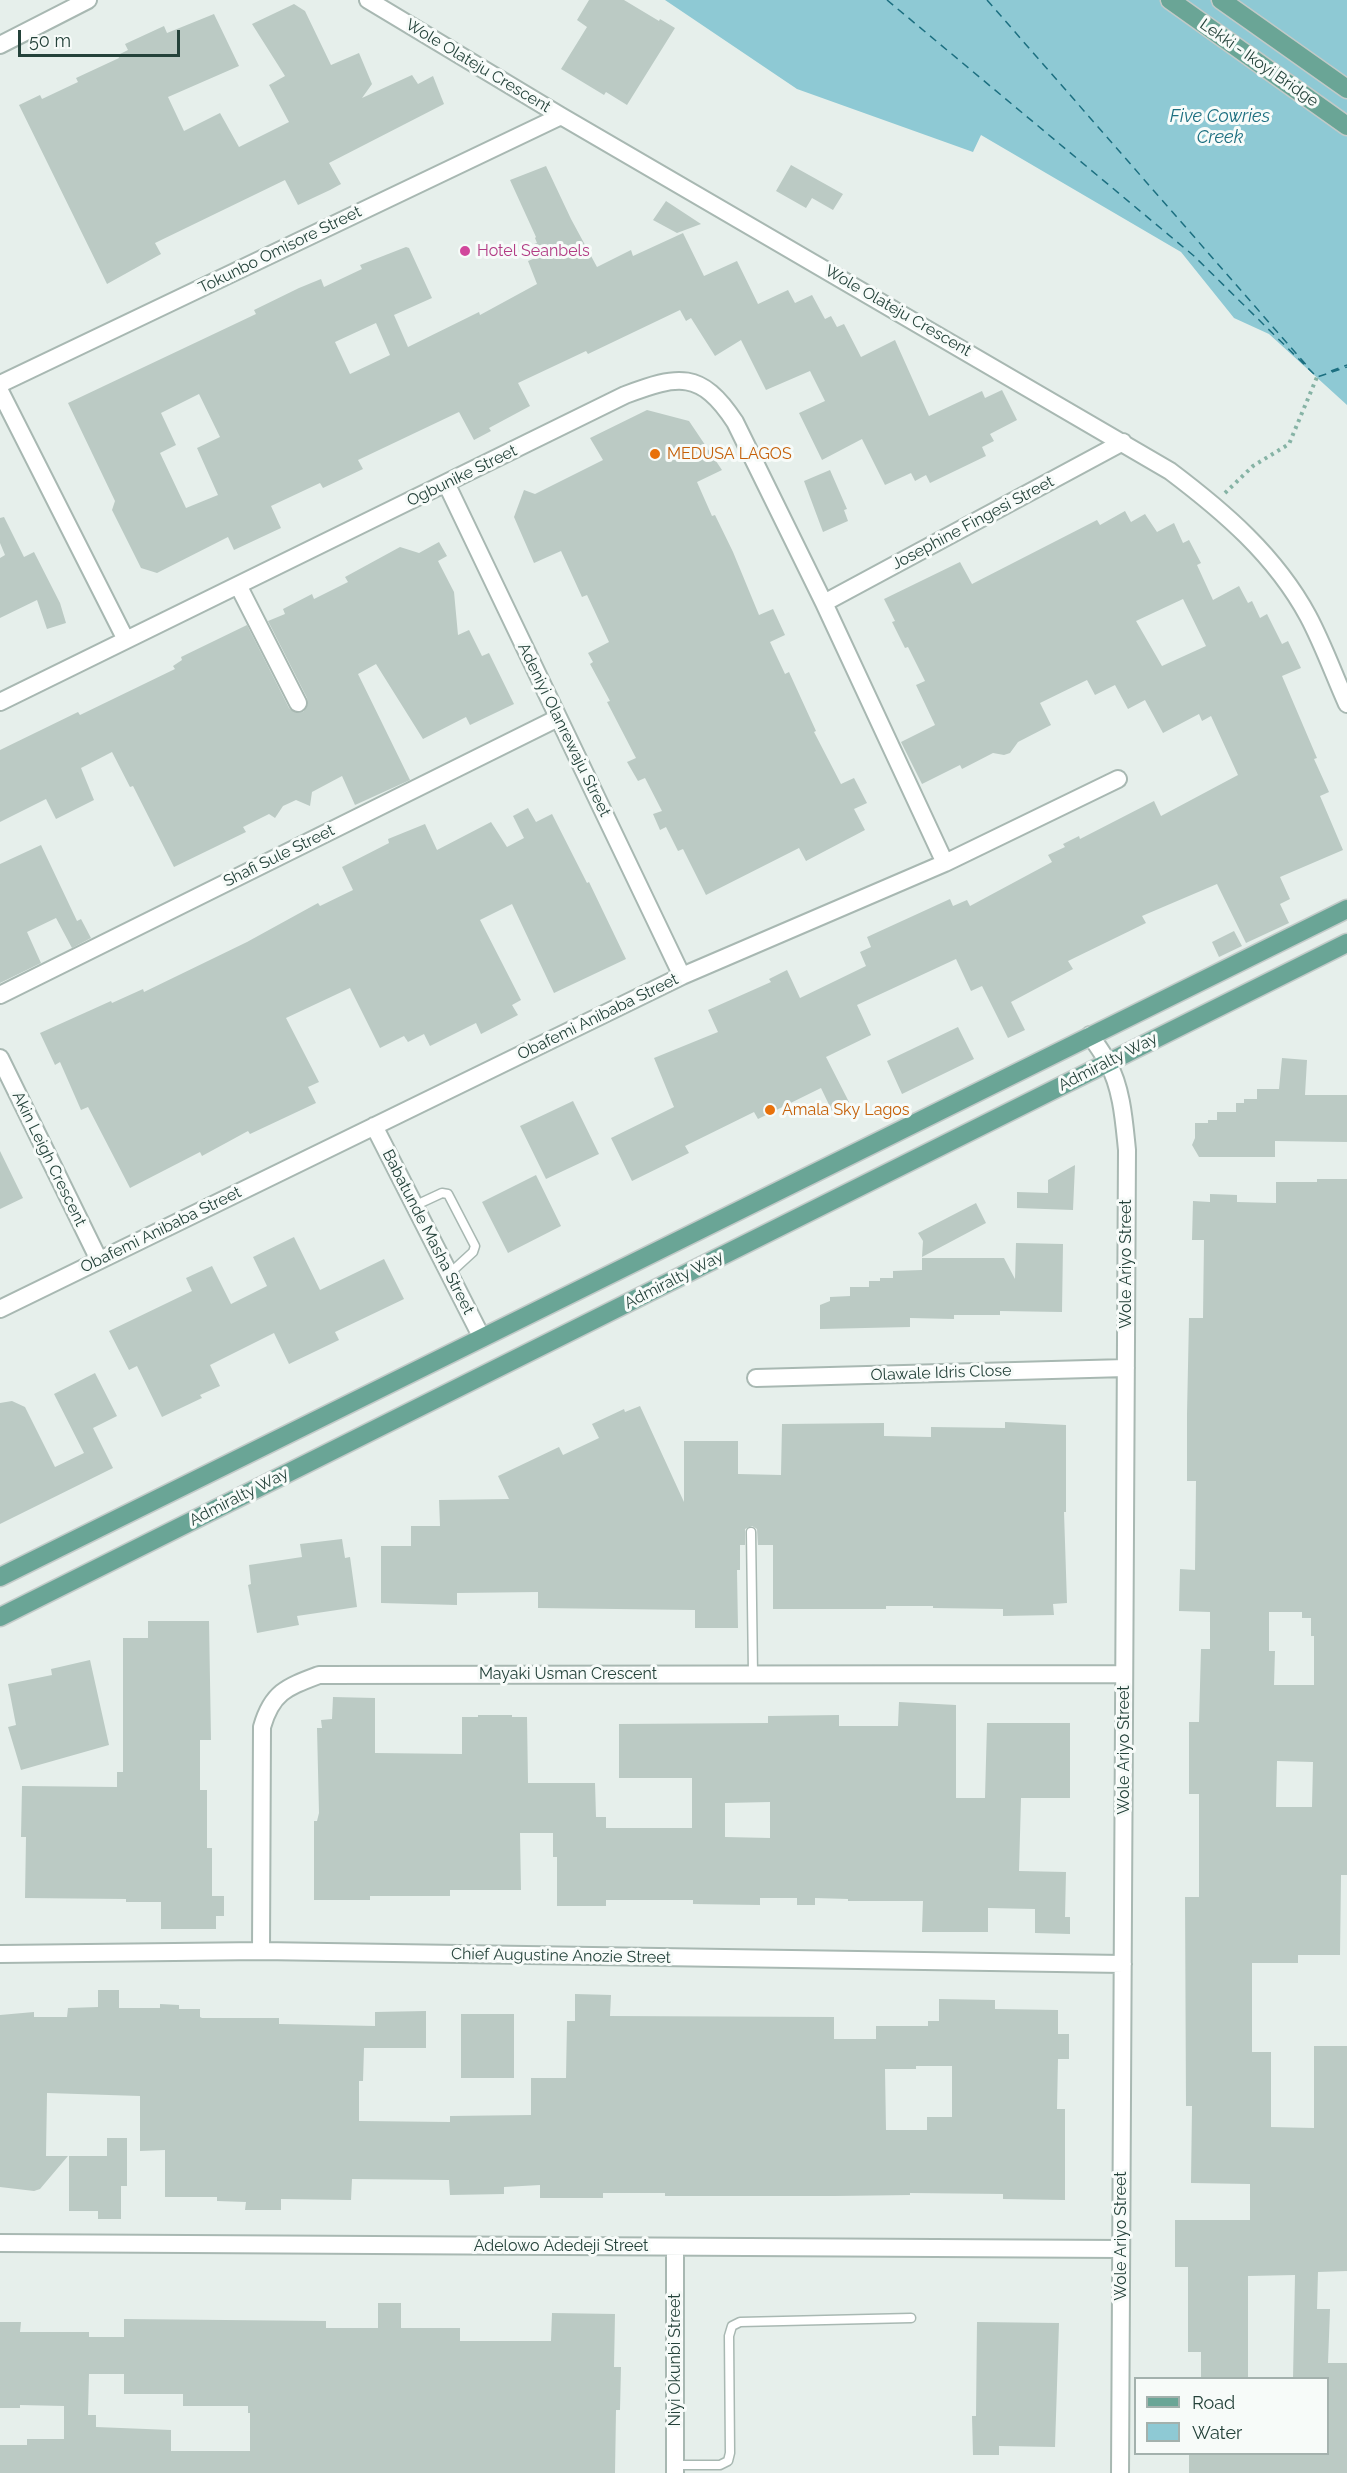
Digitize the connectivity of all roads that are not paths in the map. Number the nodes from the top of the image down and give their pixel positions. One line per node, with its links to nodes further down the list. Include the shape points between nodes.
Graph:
1 (88, 0): 5 (street)
2 (368, 0): 7 (street, Wole Olateju Crescent)
3 (1170, 0): 8 (main road, Lekki - Ikoyi Bridge)
4 (1221, 0): 6 (main road, Lekki - Ikoyi Bridge)
5 (0, 45)
6 (1347, 89)
7 (561, 116): 9 (street, Tokunbo Omisore Street); 11 (street, Wole Olateju Crescent)
8 (1347, 126)
9 (0, 384)
10 (0, 391): 15 (street)
11 (1123, 442): 14 (street, Josephine Fingesi Street); 18 (street, Wole Olateju Crescent, via 1170,471 1254,541 1308,616)
12 (446, 483): 13 (street, Ogbunike Street); 14 (street, Ogbunike Street, via 625,395 677,380 701,384 720,399 735,422); 19 (street, Adeniyi Olanrewaju Street)
13 (239, 586): 15 (street, Ogbunike Street); 17 (street)
14 (824, 603): 21 (street)
15 (126, 640): 16 (street, Ogbunike Street)
16 (0, 702)
17 (298, 703)
18 (1347, 704)
19 (558, 718): 24 (street, Adeniyi Olanrewaju Street); 25 (street, Shafi Sule Street)
20 (1118, 779): 21 (street, Obafemi Anibaba Street)
21 (945, 863): 24 (street, Obafemi Anibaba Street)
22 (1347, 909): 26 (main road, Admiralty Way)
23 (1347, 943): 28 (main road, Admiralty Way)
24 (682, 976): 29 (street, Obafemi Anibaba Street)
25 (0, 995)
26 (1090, 1035): 28 (street, Wole Ariyo Street); 34 (main road, Admiralty Way)
27 (0, 1058): 31 (street, Akin Leigh Crescent)
28 (1108, 1063): 35 (street, Wole Ariyo Street, via 1119,1095 1127,1150); 39 (main road, Admiralty Way)
29 (374, 1126): 30 (street, Babatunde Masha Street); 31 (street, Obafemi Anibaba Street)
30 (414, 1206): 32 (street, Babatunde Masha Street); 32 (lane, via 448,1194 475,1246)
31 (99, 1260): 33 (street, Obafemi Anibaba Street)
32 (449, 1274): 34 (street, Babatunde Masha Street)
33 (0, 1309)
34 (482, 1338): 38 (main road, Admiralty Way)
35 (1126, 1368): 36 (street, Olawale Idris Close); 41 (street, Wole Ariyo Street)
36 (756, 1378)
37 (751, 1532): 40 (lane)
38 (0, 1577)
39 (0, 1617)
40 (753, 1674): 41 (street, Mayaki Usman Crescent); 42 (street, Mayaki Usman Crescent, via 319,1675 289,1686 268,1706 262,1727)
41 (1124, 1674): 44 (street, Wole Ariyo Street)
42 (261, 1951): 43 (street, Chief Augustine Anozie Street); 44 (street, Chief Augustine Anozie Street)
43 (0, 1954)
44 (1123, 1964): 47 (street, Wole Ariyo Street)
45 (0, 2243): 46 (street, Adelowo Adedeji Street)
46 (675, 2247): 47 (street, Adelowo Adedeji Street); 49 (street, Niyi Okunbi Street)
47 (1121, 2249): 50 (street, Wole Ariyo Street)
48 (911, 2318): 49 (lane, via 740,2322 732,2326 728,2461)
49 (675, 2469)
50 (1120, 2473)

